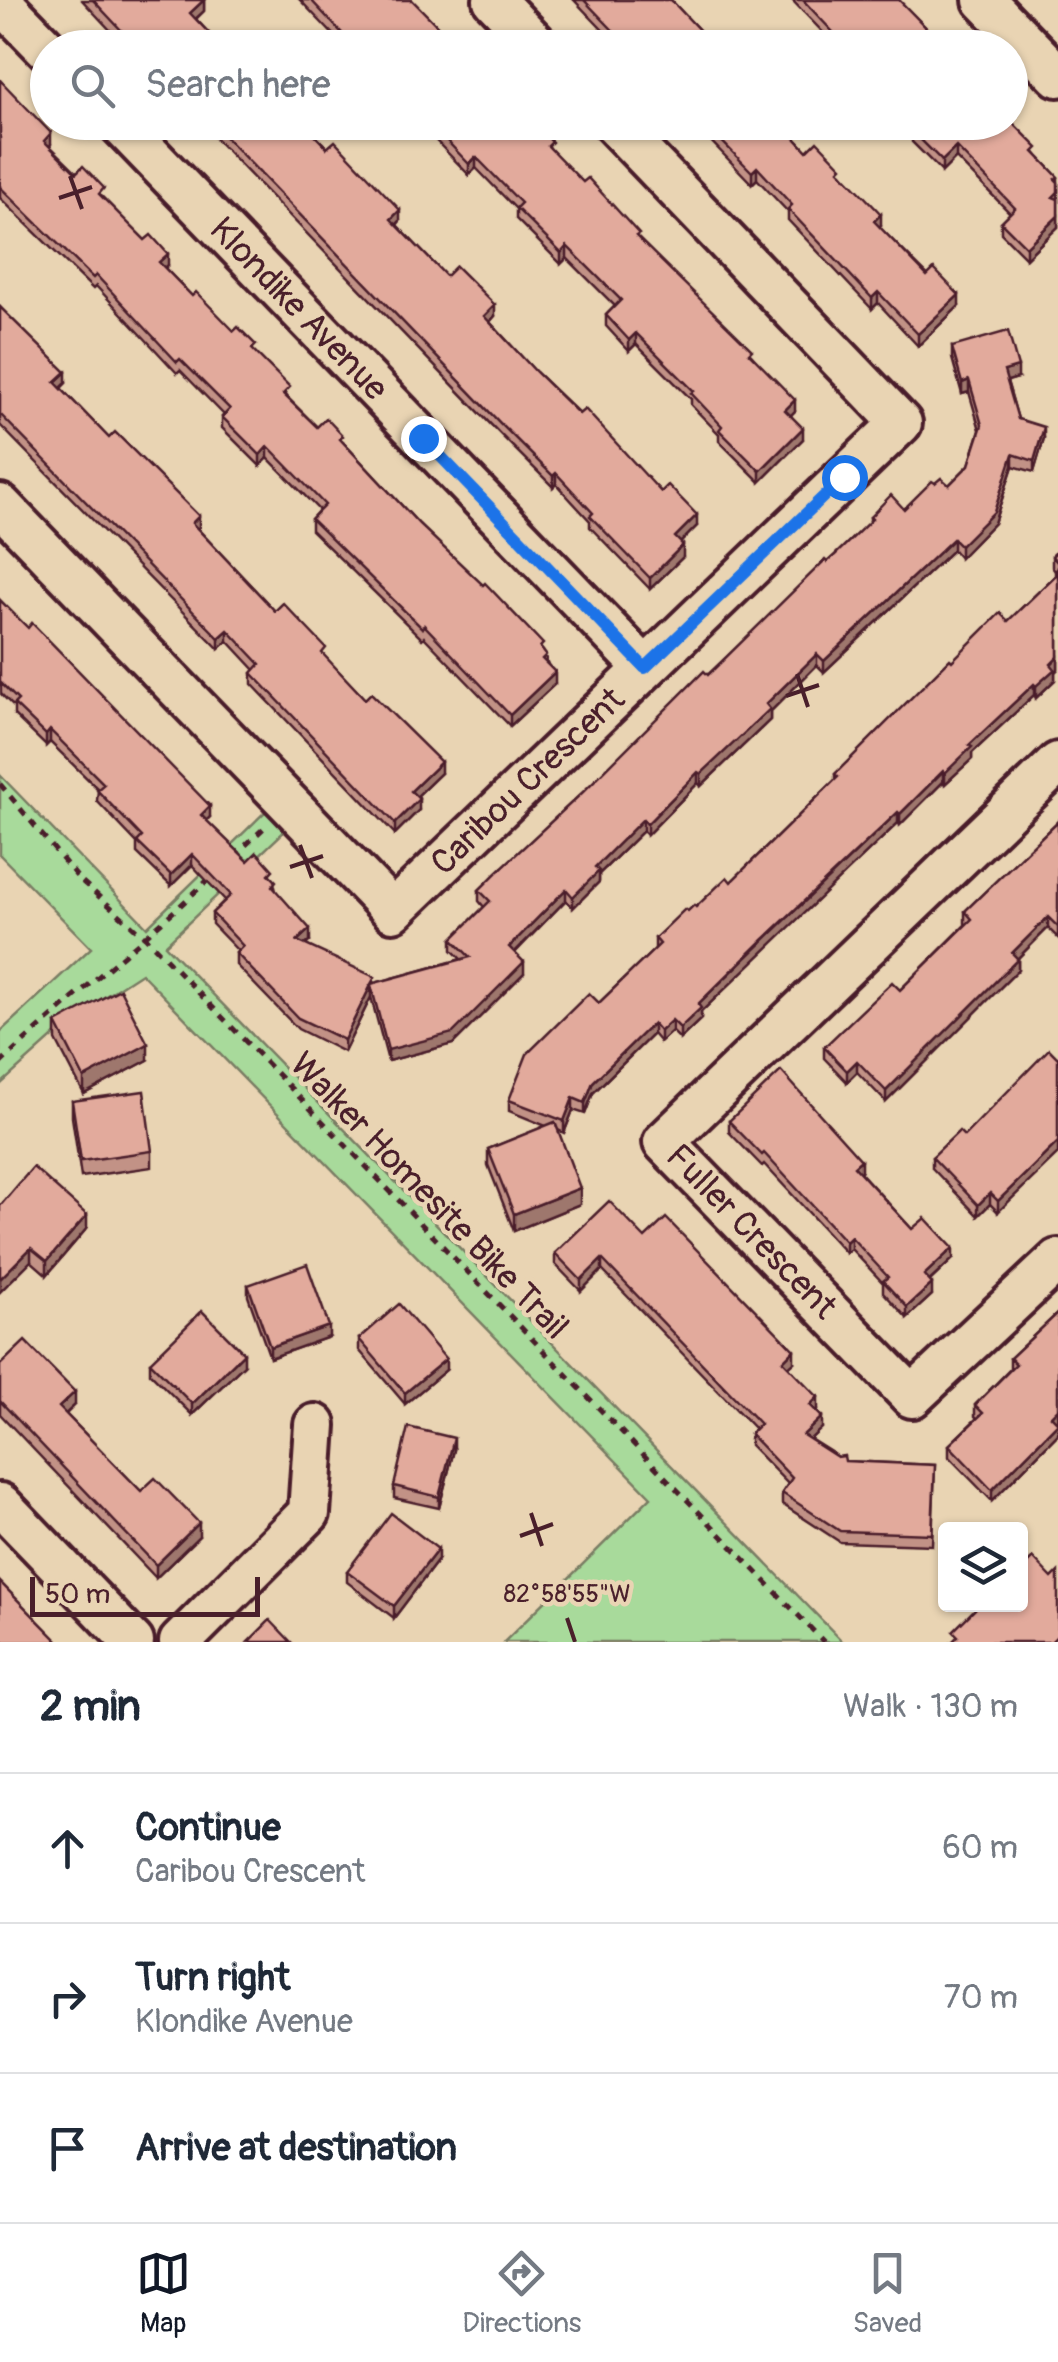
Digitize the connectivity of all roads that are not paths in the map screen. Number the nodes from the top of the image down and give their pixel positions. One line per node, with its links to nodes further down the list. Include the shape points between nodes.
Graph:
1 (494, 0): 4 (street)
2 (984, 0): 5 (street)
3 (0, 1): 6 (street)
4 (523, 30)
5 (1013, 30)
6 (30, 32)
7 (1028, 45): 8 (street)
8 (1058, 76)
9 (135, 140): 12 (street, Klondike Avenue)
10 (629, 140): 12 (street, Caribou Crescent, via 901,423)
11 (0, 505): 12 (street, Caribou Crescent, via 393,911)
12 (645, 668)
13 (1058, 763): 14 (street, Fuller Crescent, via 664,1142 912,1397)
14 (1058, 1260)
15 (315, 1425): 18 (street, via 309,1513)
16 (0, 1504): 17 (street)
17 (133, 1642)
18 (180, 1642)

